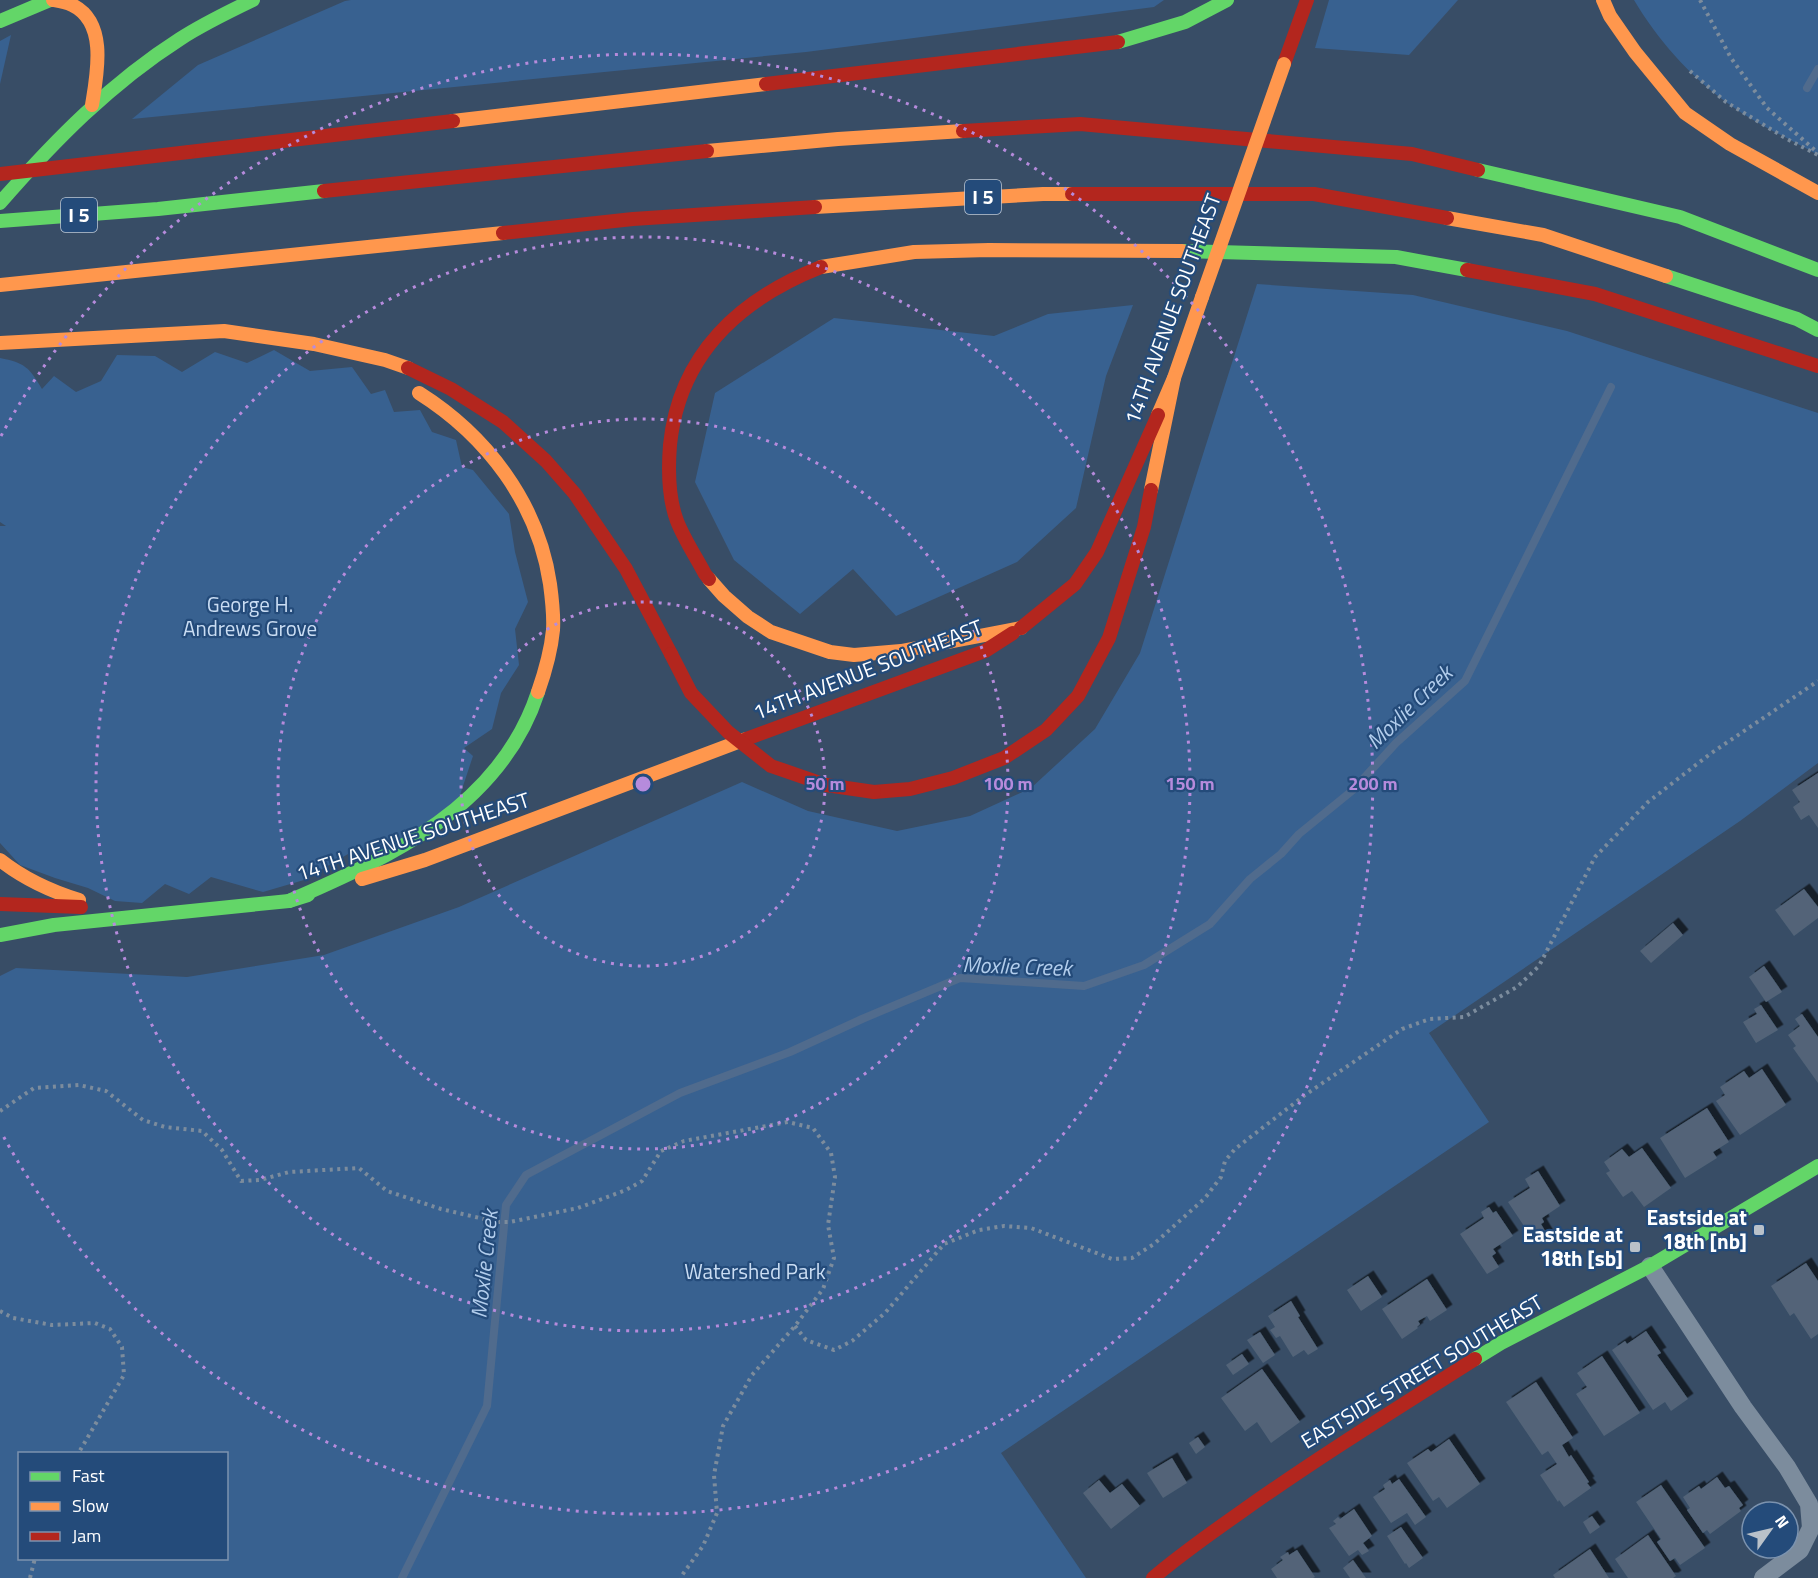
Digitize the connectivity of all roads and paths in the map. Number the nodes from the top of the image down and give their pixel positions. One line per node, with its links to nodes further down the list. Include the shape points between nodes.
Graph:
1 (52, 0): 7 (main road); 9 (main road, via 78,7 92,24 98,66)
2 (253, 0): 9 (main road, via 182,36)
3 (1227, 0): 11 (main road, bridge, via 1185,23 1110,44)
4 (1603, 0): 12 (main road, via 1635,52 1685,113 1730,144)
5 (1700, 0): 10 (path, via 1731,57 1767,108)
6 (1306, 5): 22 (main road, 14TH AVENUE SOUTHEAST, bridge)
7 (0, 21)
8 (1684, 66): 10 (path, via 1726,102)
9 (93, 105): 13 (main road)
10 (1818, 154)
11 (0, 174)
12 (1818, 193)
13 (0, 203)
14 (0, 221): 15 (main road, I 5, via 158,209 838,139 1080,124 1412,154 1680,217)
15 (1818, 270)
16 (0, 285): 17 (main road, I 5, via 633,219 772,209 1043,194 1314,194 1543,235 1797,319)
17 (1818, 330)
18 (0, 344): 19 (main road, via 224,331)
19 (314, 344): 21 (main road); 22 (main road, bridge, via 385,360 418,372 503,422 546,461 602,531 626,568 691,693 728,732 771,766 826,785 874,792 942,781 1004,758 1046,730 1078,696 1109,638 1144,527)
20 (1818, 366): 24 (main road, via 1595,294 1396,257 914,252 825,265 795,277 739,314 717,335 696,361 681,392 672,425 669,487 677,520 705,574 724,596 771,632 830,652 854,655 901,651)
21 (376, 371)
22 (1174, 378): 24 (main road, 14TH AVENUE SOUTHEAST, via 1097,552 1075,584)
23 (410, 388): 27 (main road, via 438,405 479,441 529,514 540,540 551,597 553,624 547,661 529,720 511,751 476,791 420,837 345,877)
24 (1021, 628): 27 (main road, 14TH AVENUE SOUTHEAST, via 985,651 425,860)
25 (1818, 681): 36 (path, via 1710,754 1648,802 1595,857 1539,966 1517,987 1464,1017 1430,1019 1402,1029 1305,1095 1235,1149 1205,1198 1154,1244 1132,1258 1112,1259 1030,1228 1004,1226 979,1230 944,1244 885,1313 852,1341 834,1350 806,1340)
26 (0, 860): 29 (main road, via 36,885)
27 (289, 900): 30 (main road, 14TH AVENUE SOUTHEAST)
28 (0, 904): 29 (main road, 14TH AVENUE SOUTHEAST)
29 (94, 906): 30 (main road, 14TH AVENUE SOUTHEAST)
30 (163, 914): 31 (main road, 14TH AVENUE SOUTHEAST, via 54,925)
31 (0, 935)
32 (0, 1112): 36 (path, via 34,1088 79,1085 106,1090 143,1120 202,1131 222,1150 242,1181 289,1172 359,1168 387,1191 496,1222 578,1208 626,1190 642,1181 661,1151 684,1141 788,1122 813,1128 831,1153 835,1177 828,1225 834,1258 823,1289)
33 (1818, 1166): 34 (main road, EASTSIDE STREET SOUTHEAST)
34 (1650, 1266): 41 (main road, EASTSIDE STREET SOUTHEAST, via 1501,1344 1378,1420 1272,1490); 42 (street, via 1809,1504 1811,1528 1800,1550)
35 (0, 1311): 37 (path, via 13,1318 52,1325 95,1323 110,1329 122,1347 124,1375)
36 (795, 1326): 40 (path, via 752,1375 723,1426 714,1475 717,1514 704,1546)
37 (79, 1452)
38 (34, 1560): 39 (path)
39 (30, 1578)
40 (680, 1578)
41 (1153, 1578)
42 (1763, 1578)

